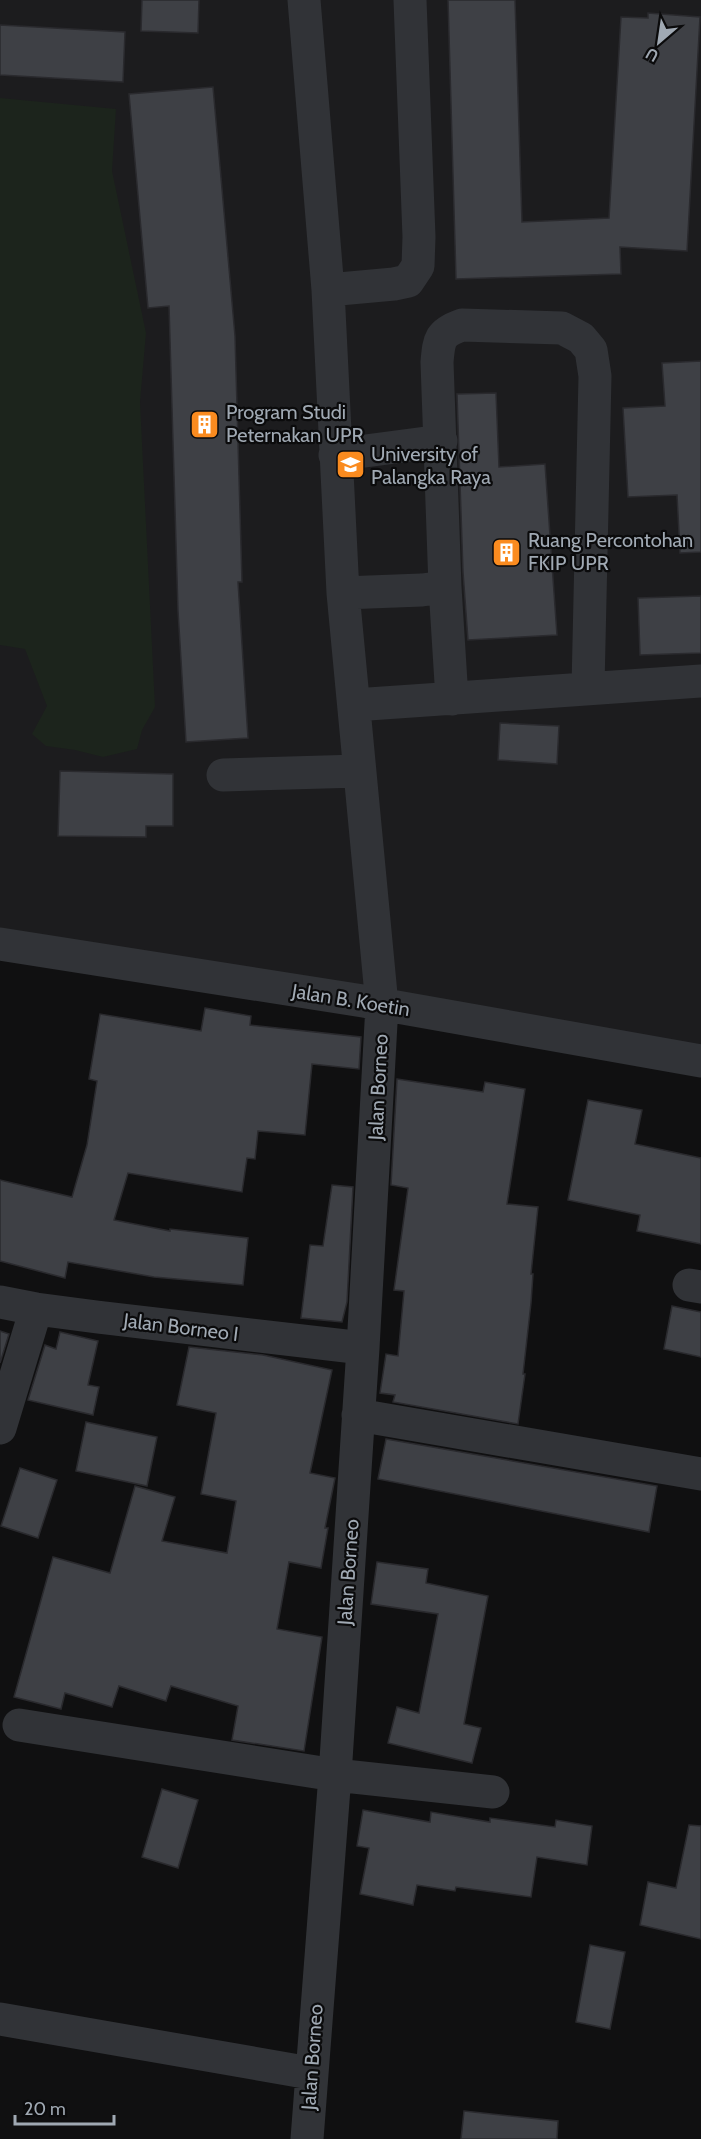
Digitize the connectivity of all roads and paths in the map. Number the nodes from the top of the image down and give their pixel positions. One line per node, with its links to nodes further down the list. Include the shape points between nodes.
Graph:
1 (304, 0): 3 (street, Jalan Borneo)
2 (410, 0): 3 (street, via 418,266 408,281)
3 (327, 290): 5 (street, Jalan Borneo)
4 (441, 441): 5 (street); 6 (street); 9 (street, via 437,362 439,341 447,330 462,325 562,328 581,338 591,350 594,376)
5 (335, 455): 7 (street, Jalan Borneo)
6 (445, 587): 7 (street); 10 (street)
7 (343, 593): 11 (street, Jalan Borneo)
8 (701, 681): 9 (street)
9 (588, 687): 10 (street)
10 (452, 699): 11 (street)
11 (354, 705): 12 (street, Jalan Borneo)
12 (359, 771): 13 (street); 15 (street, Jalan Borneo)
13 (223, 775)
14 (0, 944): 15 (street, Jalan B. Koetin)
15 (382, 1005): 16 (street, Jalan B. Koetin); 19 (street, Jalan Borneo)
16 (701, 1061)
17 (0, 1302): 18 (street, Jalan Borneo I)
18 (36, 1309): 19 (street, Jalan Borneo I); 21 (street)
19 (363, 1348): 20 (street, Jalan Borneo)
20 (358, 1415): 22 (street); 24 (street, Jalan Borneo)
21 (0, 1428)
22 (701, 1474)
23 (19, 1725): 24 (street)
24 (335, 1775): 25 (street); 27 (street, Jalan Borneo)
25 (493, 1792)
26 (0, 2019): 27 (street)
27 (310, 2073): 28 (street, Jalan Borneo)
28 (307, 2139)

